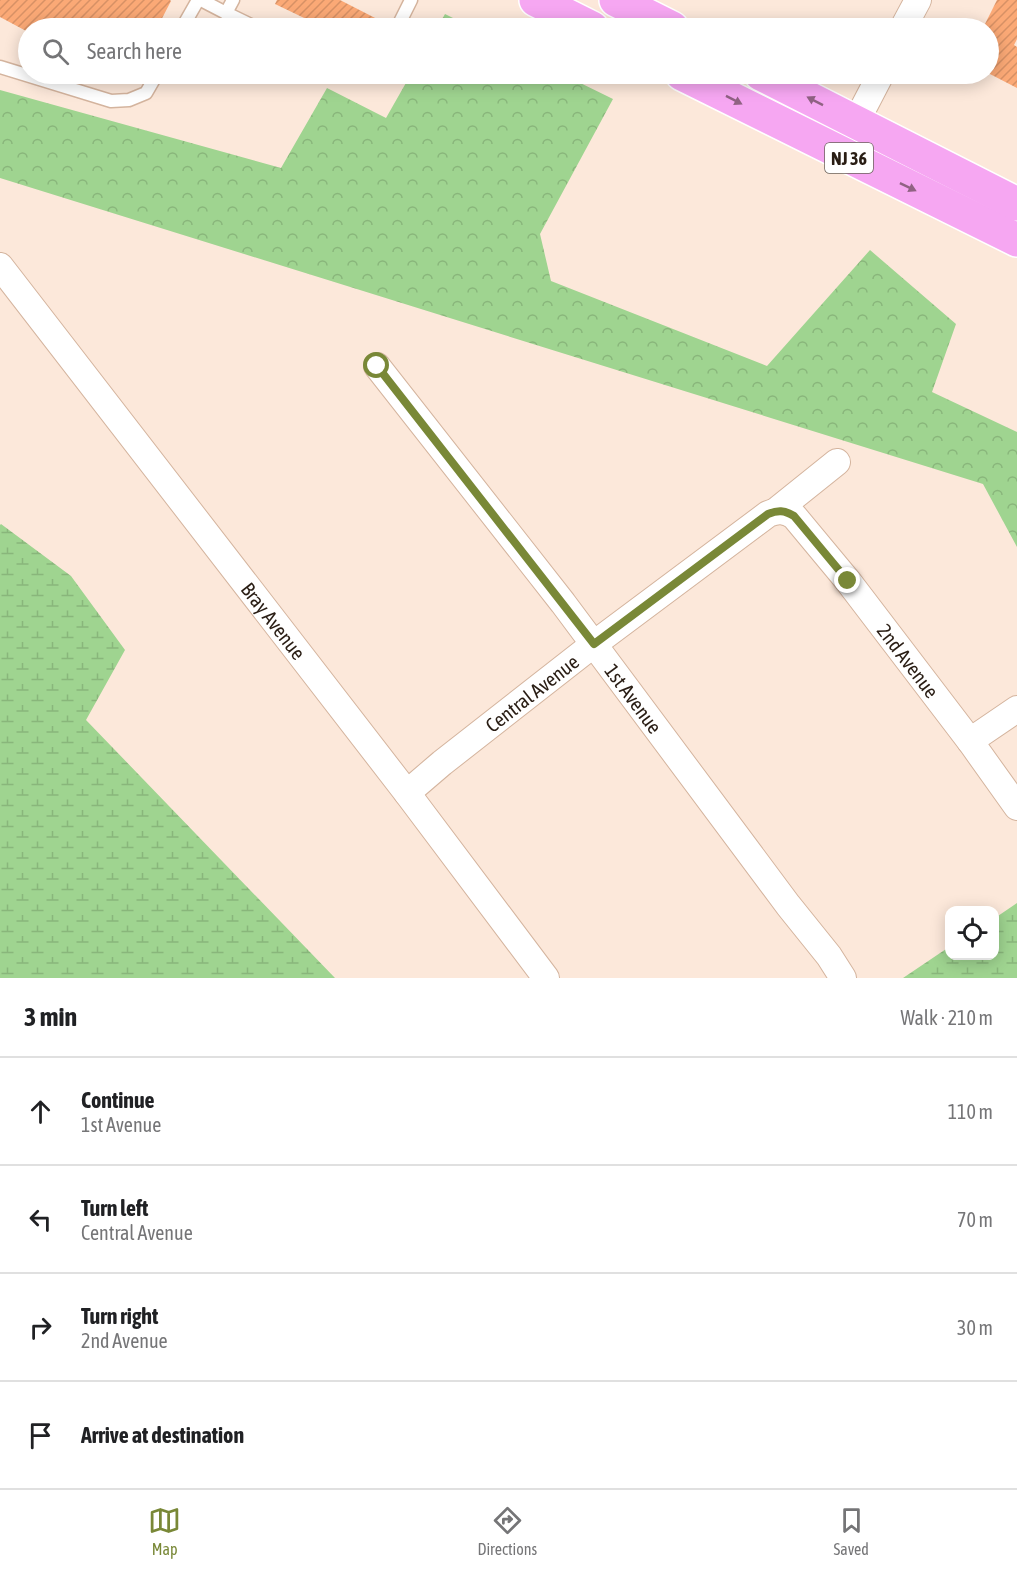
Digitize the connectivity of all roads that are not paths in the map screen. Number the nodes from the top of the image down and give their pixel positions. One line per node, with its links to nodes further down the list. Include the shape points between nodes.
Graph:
1 (200, 0): 7 (lane); 8 (lane)
2 (233, 0): 7 (lane)
3 (411, 0): 10 (lane)
4 (536, 0): 11 (highway)
5 (918, 0): 13 (street)
6 (633, 4): 12 (highway)
7 (226, 13): 9 (lane)
8 (188, 18)
9 (236, 18)
10 (402, 18)
11 (572, 18)
12 (656, 18)
13 (908, 18)
14 (0, 68): 15 (lane)
15 (18, 73)
16 (54, 84): 17 (lane, via 111,101 129,100 146,93)
17 (151, 84)
18 (702, 84): 23 (highway, NJ 36, one-way to 23)
19 (780, 84): 21 (highway, NJ 36, one-way to 19)
20 (876, 84): 21 (street)
21 (856, 122): 22 (highway, NJ 36)
22 (1017, 204)
23 (1017, 240)
24 (0, 266): 31 (street, Bray Avenue)
25 (377, 366): 28 (street, 1st Avenue)
26 (837, 462): 27 (street, Central Avenue)
27 (785, 514): 28 (street, Central Avenue, via 768,514); 30 (street, 2nd Avenue, via 848,581)
28 (594, 644): 31 (street, Central Avenue); 34 (street, 1st Avenue)
29 (1017, 709): 30 (street)
30 (970, 741): 32 (street, 2nd Avenue)
31 (407, 793): 33 (street, Bray Avenue)
32 (1017, 807)
33 (546, 978)
34 (843, 978)

